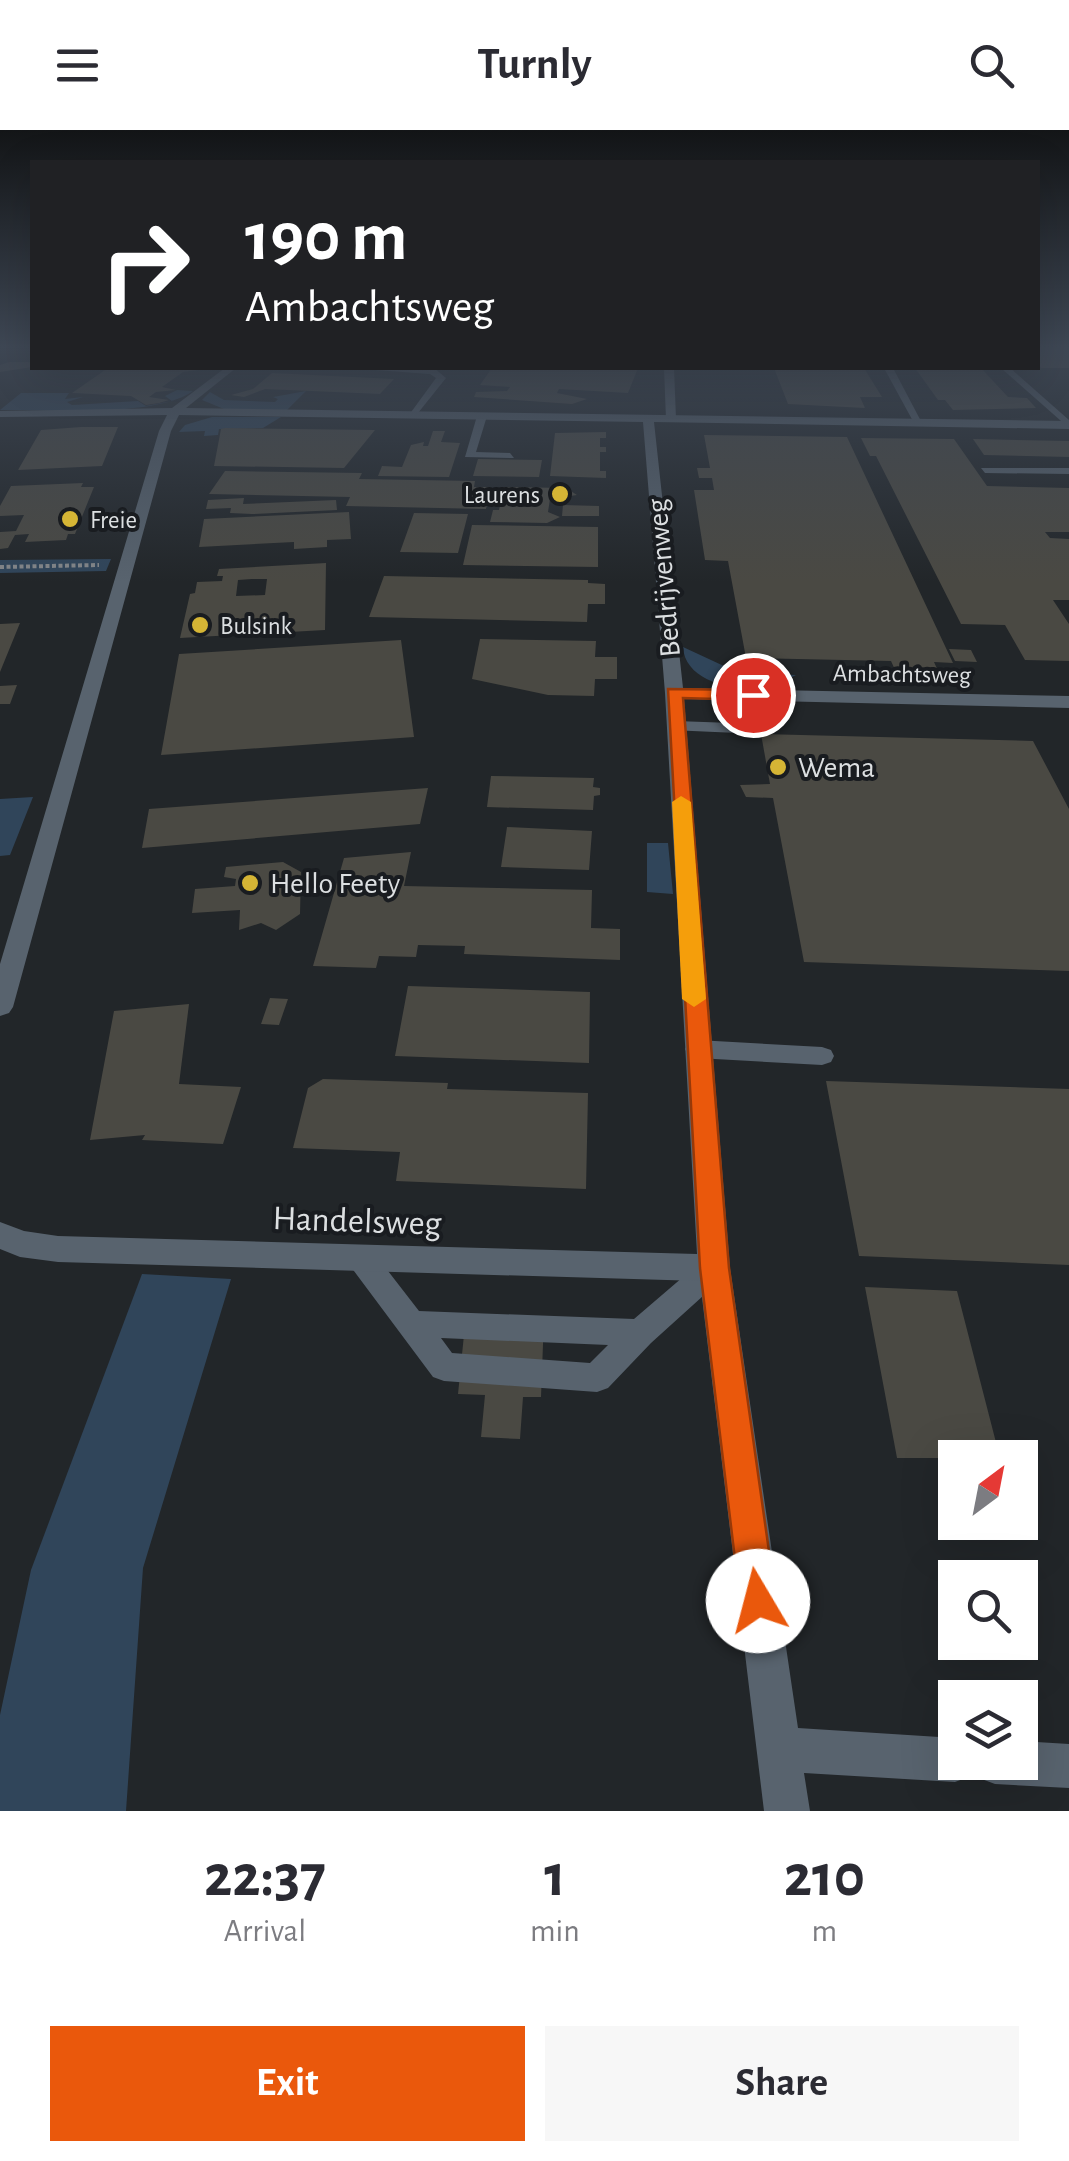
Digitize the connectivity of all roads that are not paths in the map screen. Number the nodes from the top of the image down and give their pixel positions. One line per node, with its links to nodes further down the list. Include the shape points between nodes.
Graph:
1 (169, 425): 11 (street)
2 (479, 425): 4 (lane, via 469,454)
3 (660, 425): 7 (street, Bedrijvenweg)
4 (510, 456)
5 (985, 470): 6 (lane)
6 (1069, 471)
7 (674, 693): 8 (street, Ambachtsweg); 9 (street, Bedrijvenweg)
8 (1069, 702)
9 (676, 726): 10 (lane); 12 (street, Bedrijvenweg)
10 (760, 729)
11 (0, 1007)
12 (697, 1049): 13 (lane); 16 (street, Bedrijvenweg)
13 (822, 1056)
14 (0, 1236): 15 (street, Handelsweg, via 58,1249)
15 (361, 1258): 16 (street, Handelsweg); 17 (lane)
16 (714, 1268): 18 (lane); 19 (street, Bedrijvenweg)
17 (412, 1324): 18 (lane); 18 (lane, via 444,1367 597,1378)
18 (640, 1334)
19 (777, 1749): 20 (street); 23 (street, Bedrijvenweg)
20 (938, 1759)
21 (1038, 1764): 22 (street)
22 (1069, 1766)
23 (787, 1811)

